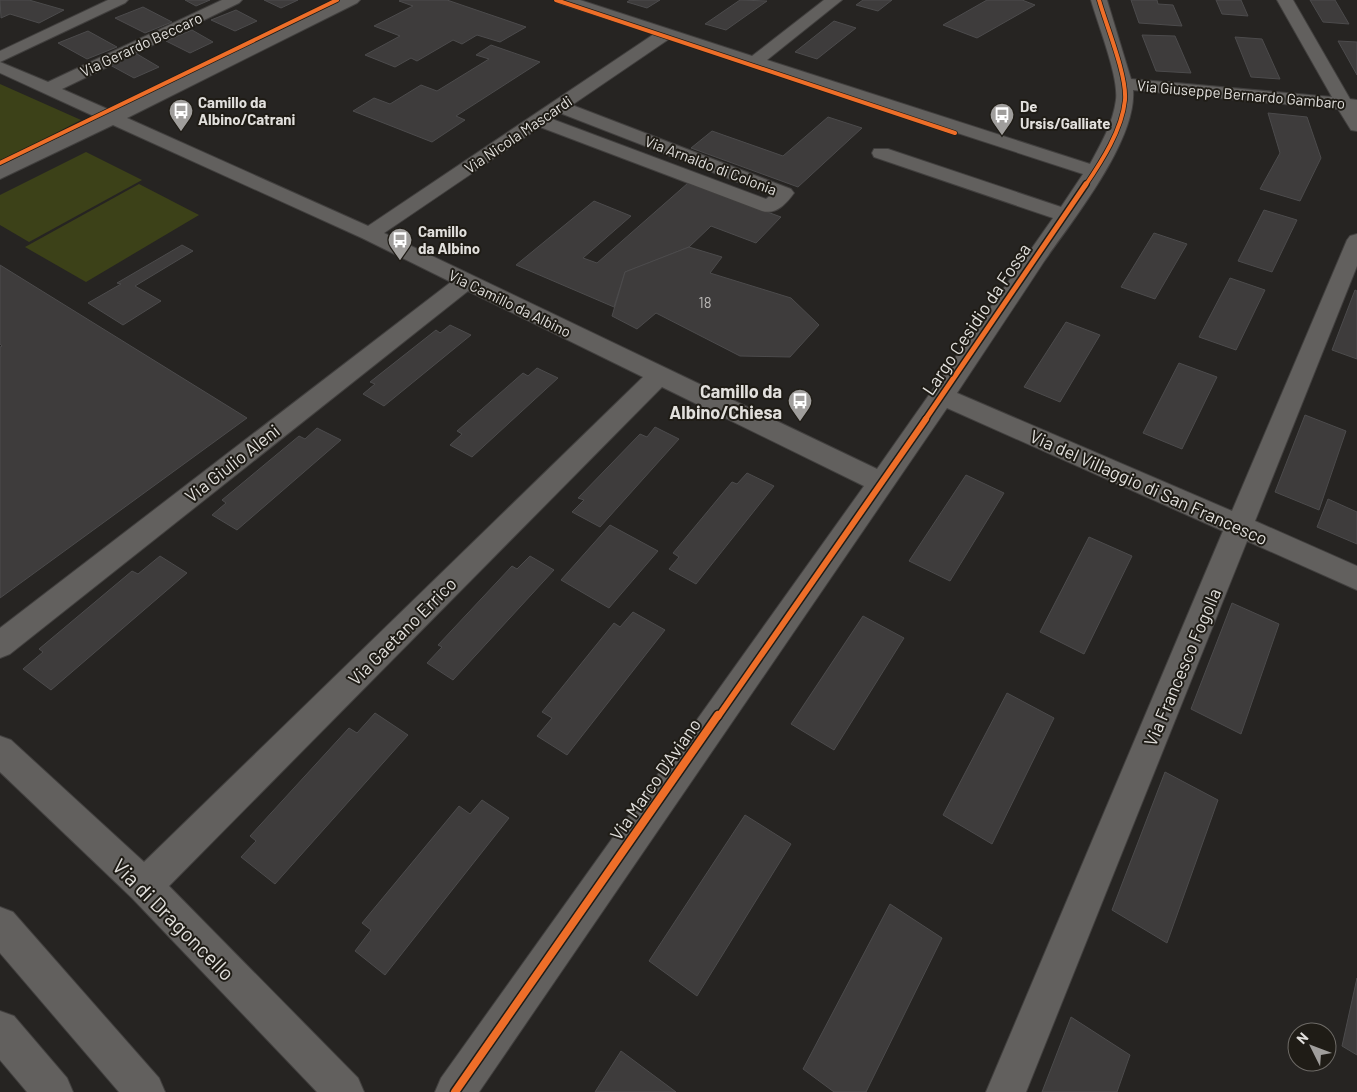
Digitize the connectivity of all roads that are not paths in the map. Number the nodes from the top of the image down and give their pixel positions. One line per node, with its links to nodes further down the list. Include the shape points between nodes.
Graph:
1 (120, 0): 9 (street)
2 (234, 0): 13 (street, Via Gerardo Beccaro)
3 (352, 0): 16 (street)
4 (564, 0): 8 (street)
5 (834, 0): 10 (street)
6 (1099, 0): 12 (street, Largo Cesidio da Fossa)
7 (1285, 0): 14 (street)
8 (667, 33): 10 (street); 15 (street, Via Nicola Mascardi)
9 (0, 57)
10 (756, 61): 20 (street)
11 (0, 67): 13 (street, Via Camillo da Albino)
12 (1124, 84): 14 (street, Via Giuseppe Bernardo Gambaro); 20 (street, Largo Cesidio da Fossa, via 1125,99 1120,122)
13 (48, 88): 16 (street, Via Camillo da Albino)
14 (1351, 105): 18 (street)
15 (558, 106): 17 (street, Via Nicola Mascardi); 17 (street, Via Arnaldo di Colonia, via 784,193 769,207)
16 (110, 118): 21 (street); 23 (street, Via Camillo da Albino)
17 (539, 120): 23 (street, Via Nicola Mascardi)
18 (1357, 126)
19 (881, 153): 22 (street)
20 (1094, 172): 22 (street, Largo Cesidio da Fossa)
21 (0, 173)
22 (1065, 215): 27 (street, Largo Cesidio da Fossa)
23 (370, 234): 25 (street, Via Camillo da Albino)
24 (1357, 240): 29 (street, Via Francesco Fogolla)
25 (465, 282): 26 (street, Via Camillo da Albino); 31 (street, Via Giulio Aleni)
26 (660, 375): 28 (street, Via Camillo da Albino); 33 (street, Via Gaetano Errico)
27 (942, 396): 28 (street, Largo Cesidio da Fossa); 29 (street, Via del Villaggio di San Francesco)
28 (881, 483): 39 (street, Via Marco D'Aviano)
29 (1240, 528): 30 (street, Via del Villaggio di San Francesco); 40 (street, Via Francesco Fogolla)
30 (1357, 578)
31 (0, 645)
32 (0, 751): 33 (street, Via di Dragoncello)
33 (144, 886): 38 (street, Via di Dragoncello)
34 (0, 925): 37 (street)
35 (0, 1030): 36 (street)
36 (53, 1092)
37 (146, 1092)
38 (344, 1092)
39 (455, 1092)
40 (1006, 1092)

